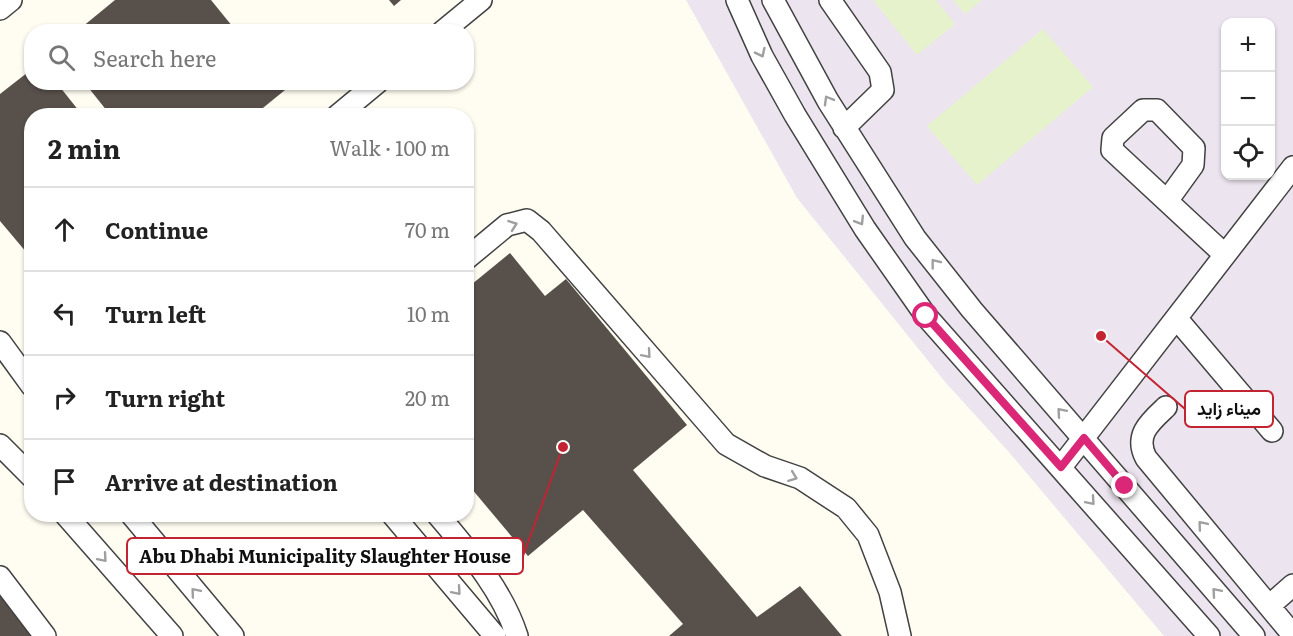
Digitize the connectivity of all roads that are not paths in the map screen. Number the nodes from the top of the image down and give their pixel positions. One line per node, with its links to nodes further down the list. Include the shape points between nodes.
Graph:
1 (11, 0): 6 (street)
2 (481, 0): 7 (street)
3 (737, 0): 22 (street, one-way to 22, via 762,56 865,230 926,316)
4 (774, 0): 10 (street, one-way to 4)
5 (830, 0): 10 (street, via 880,72 883,90)
6 (0, 9)
7 (452, 24)
8 (368, 90): 9 (street)
9 (347, 108)
10 (844, 128): 20 (street, one-way to 10, via 922,247)
11 (1293, 167): 14 (street)
12 (1167, 201): 14 (street)
13 (474, 252): 42 (street, one-way to 42, via 507,225 527,220 534,226 726,444 765,466 800,478 846,508 868,535 890,592)
14 (1225, 255): 15 (street)
15 (1177, 319): 19 (street); 20 (street)
16 (0, 342): 17 (street)
17 (24, 375)
18 (1166, 407): 25 (street, via 1146,427 1141,440 1146,459)
19 (1272, 431)
20 (1084, 438): 22 (street); 27 (street)
21 (0, 445): 23 (street)
22 (1061, 467): 43 (street, one-way to 43)
23 (24, 469)
24 (0, 471): 26 (street)
25 (1158, 473): 27 (street); 34 (street, one-way to 25)
26 (24, 474)
27 (1125, 486): 35 (street, one-way to 27)
28 (72, 522): 39 (street, one-way to 39)
29 (137, 522): 36 (street, one-way to 29)
30 (399, 522): 40 (street, one-way to 40)
31 (444, 522): 41 (street, via 488,579)
32 (0, 577): 38 (street)
33 (1293, 585): 34 (street)
34 (1269, 606): 37 (street)
35 (1237, 616): 43 (street); 44 (street)
36 (223, 632)
37 (1293, 635)
38 (45, 636)
39 (172, 636)
40 (495, 636)
41 (517, 636)
42 (900, 636)
43 (1211, 636)
44 (1254, 636)

